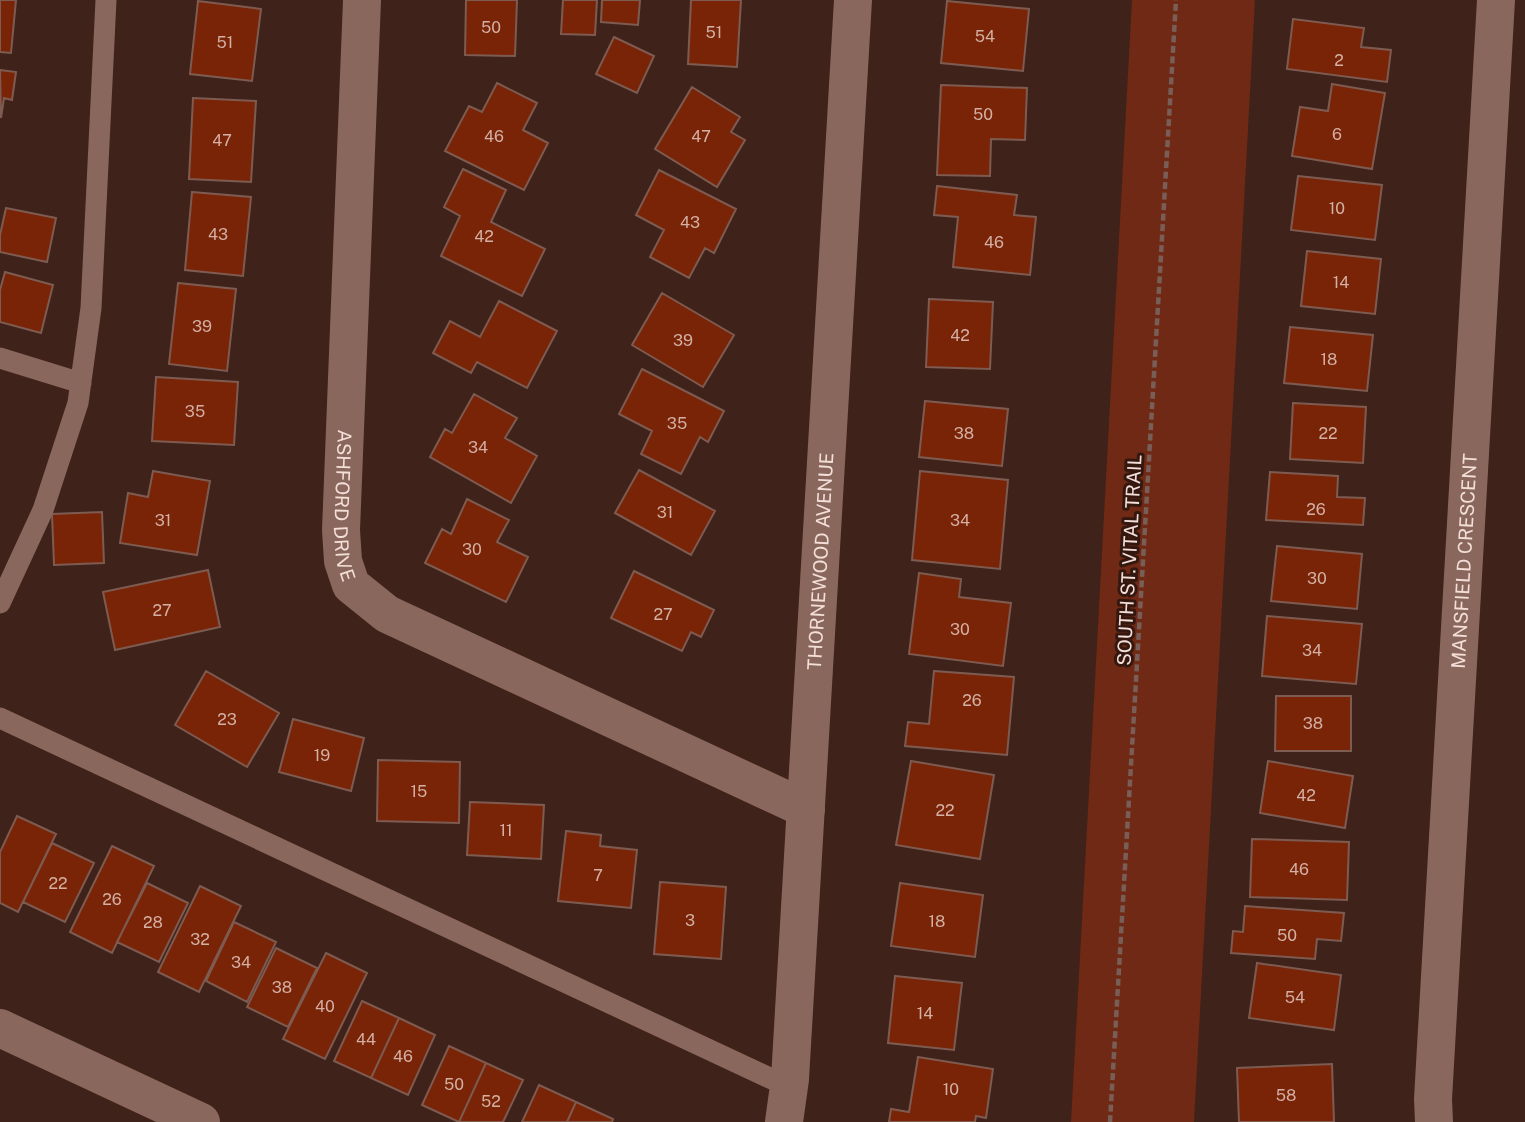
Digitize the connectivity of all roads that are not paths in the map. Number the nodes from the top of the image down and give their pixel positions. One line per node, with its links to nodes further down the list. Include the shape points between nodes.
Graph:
1 (106, 0): 6 (lane, via 91,308)
2 (362, 0): 9 (street, ASHFORD DRIVE, via 341,530 351,585 387,614)
3 (853, 0): 9 (street, THORNEWOOD AVENUE)
4 (1496, 0): 13 (street, MANSFIELD CRESCENT)
5 (0, 358): 6 (lane)
6 (81, 383): 7 (lane, via 43,510)
7 (0, 603)
8 (0, 718): 11 (lane)
9 (806, 809): 11 (street, THORNEWOOD AVENUE)
10 (0, 1028): 12 (street)
11 (786, 1104)
12 (201, 1122)
13 (1434, 1122)

